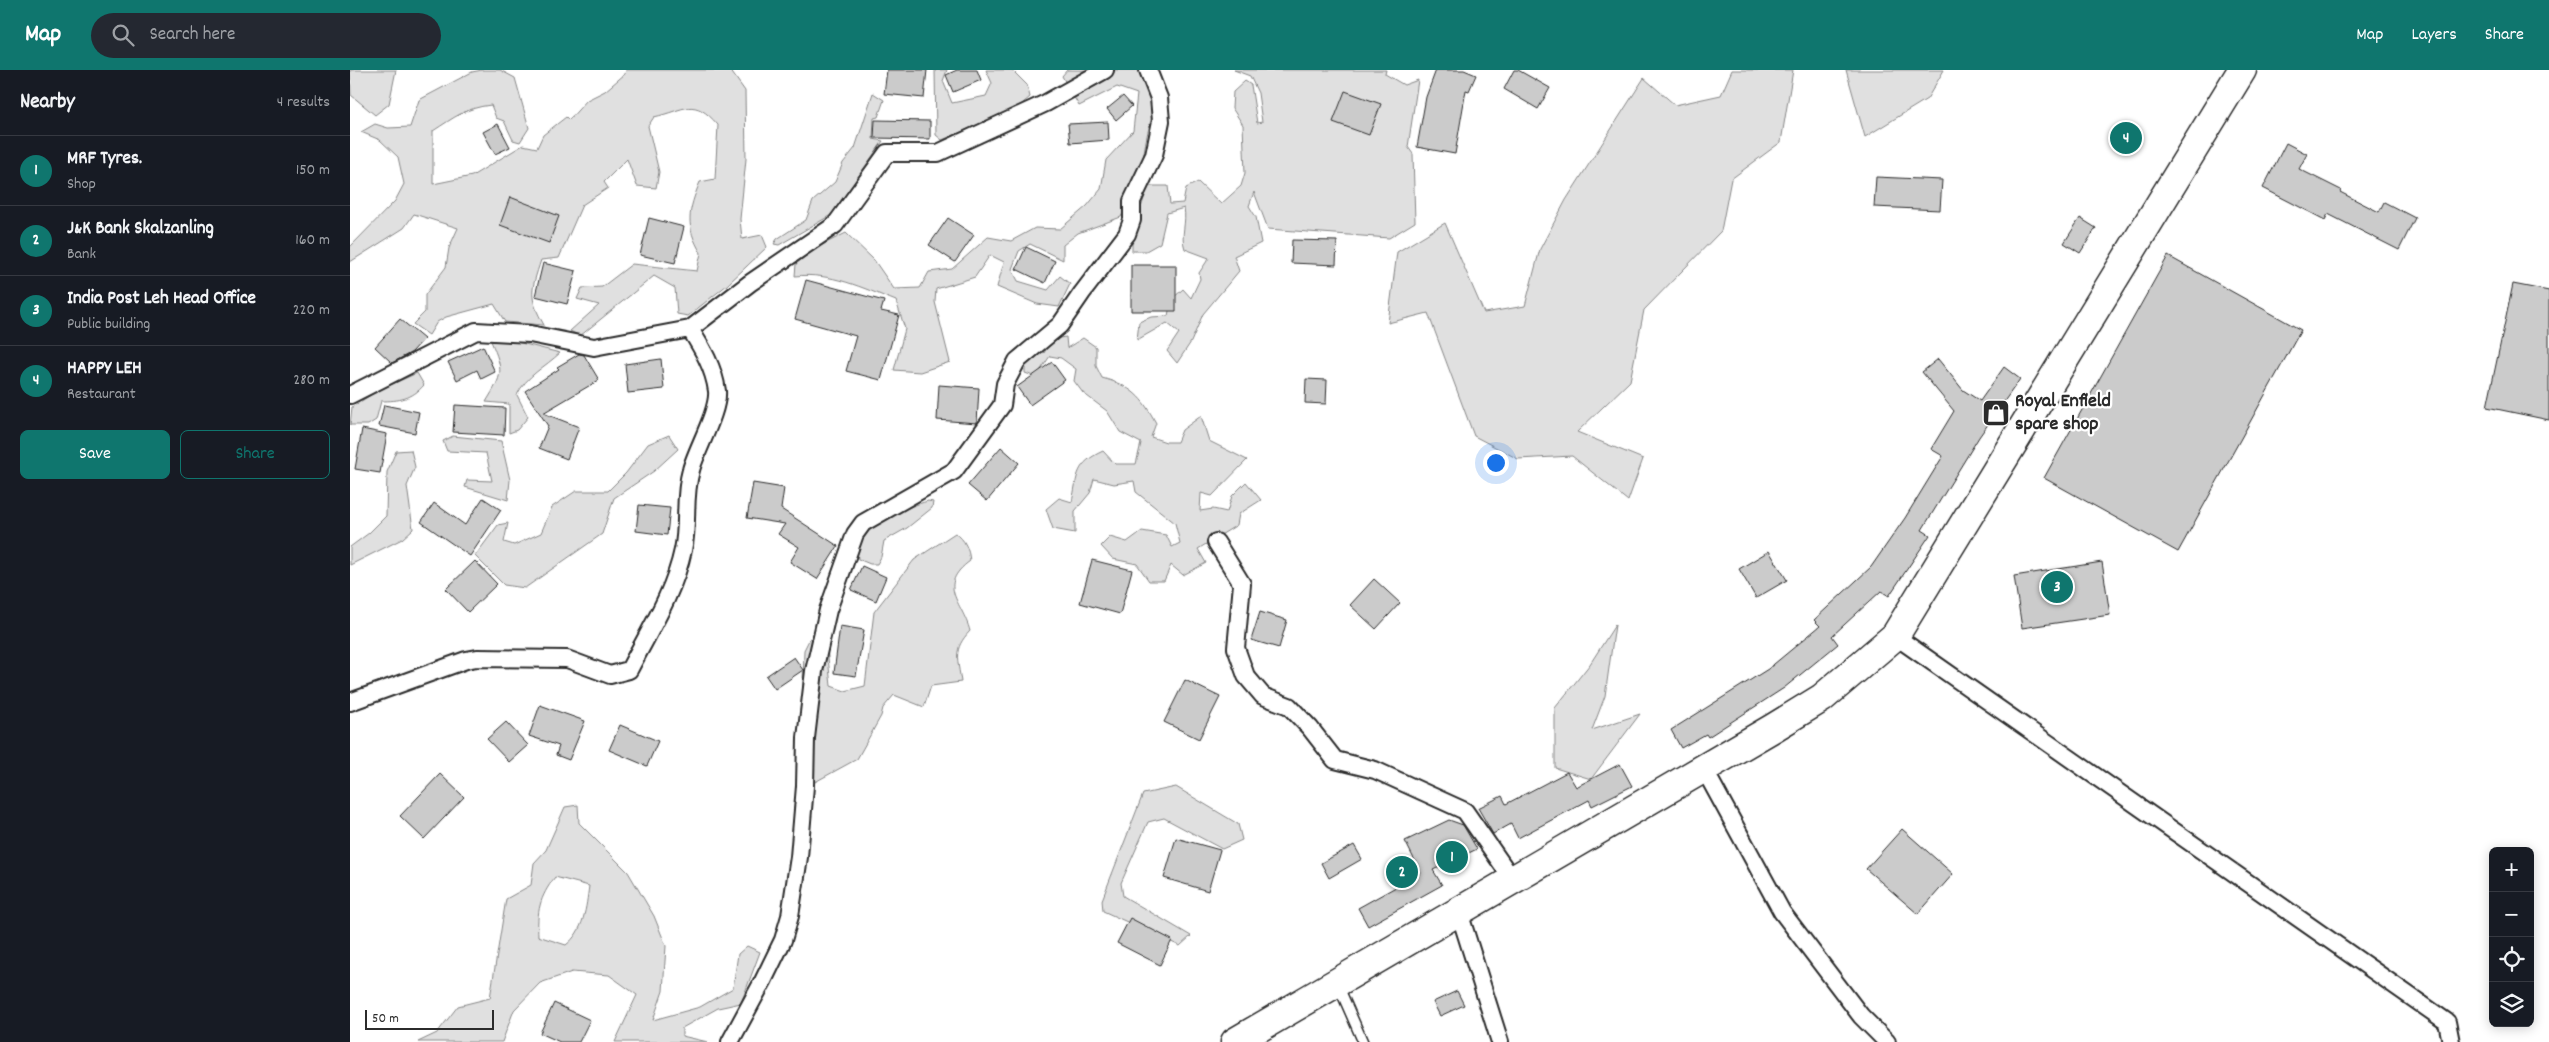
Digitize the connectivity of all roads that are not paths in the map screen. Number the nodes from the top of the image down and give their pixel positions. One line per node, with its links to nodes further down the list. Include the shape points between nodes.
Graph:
1 (1105, 70): 4 (street, via 1046,103 938,153 887,153 836,225 750,283)
2 (1148, 70): 13 (street, via 1159,98 1162,121 1154,155 1132,201 1132,220 1126,234 1060,326 1018,362 1005,384 1002,405 954,471 863,524 855,534 828,610 814,671 806,738 799,857 790,916 779,948)
3 (2242, 70): 7 (highway)
4 (690, 329): 5 (street, via 594,347 530,334 476,332); 8 (street, via 708,357 717,393 706,435 685,489 684,548 672,588 629,670 610,675 566,659 476,658)
5 (350, 394)
6 (1216, 542): 10 (street, via 1242,584 1236,648 1246,676 1263,696 1289,706 1335,760 1375,770 1465,811)
7 (1895, 636): 9 (highway, via 1822,698); 18 (street, via 2446,1022)
8 (350, 702)
9 (1704, 769): 10 (highway); 17 (street, via 1782,912 1861,1016)
10 (1513, 880): 11 (highway)
11 (1459, 912): 12 (highway); 16 (street)
12 (1337, 983): 14 (highway); 15 (lane)
13 (730, 1042)
14 (1235, 1042)
15 (1363, 1042)
16 (1500, 1042)
17 (1886, 1042)
18 (2451, 1042)

